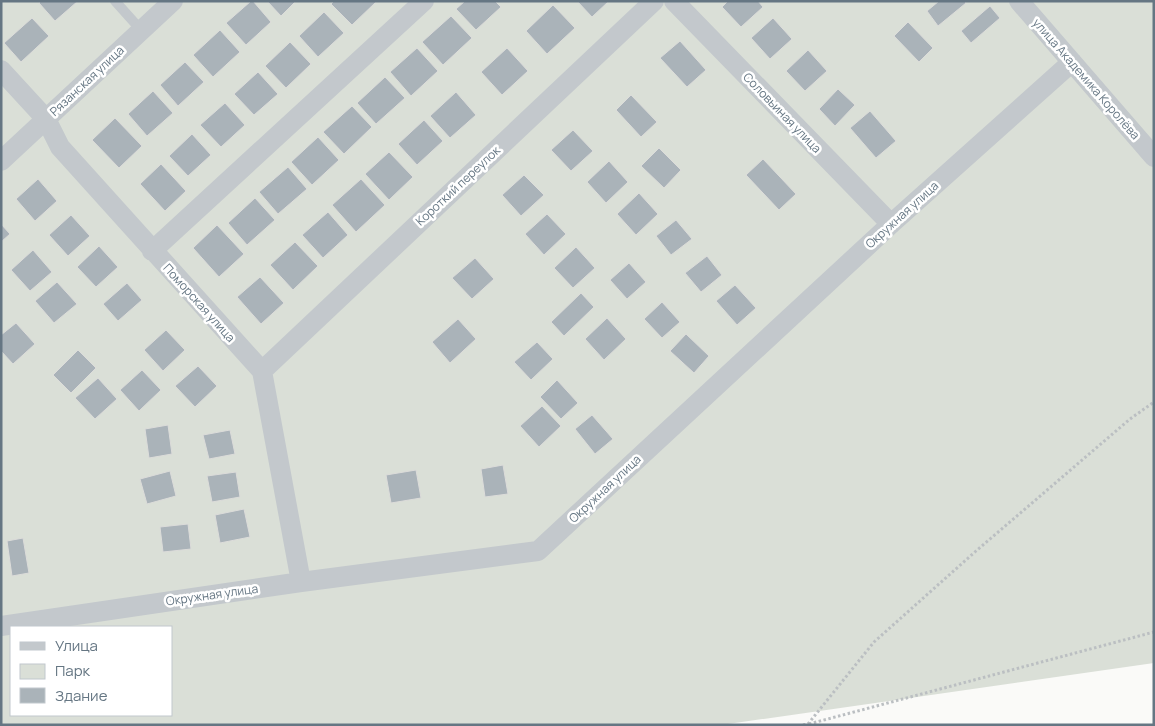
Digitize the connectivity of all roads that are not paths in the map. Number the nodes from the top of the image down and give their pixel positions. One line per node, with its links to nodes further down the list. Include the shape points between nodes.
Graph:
1 (115, 1): 7 (lane)
2 (173, 1): 7 (street, Рязанская улица)
3 (424, 1): 14 (street)
4 (654, 1): 15 (street, Короткий переулок)
5 (674, 1): 13 (street, Соловьиная улица)
6 (1019, 1): 8 (street, улица Академика Королёва)
7 (141, 30): 10 (street, Рязанская улица)
8 (1072, 62): 11 (street, улица Академика Королёва); 13 (street, Окружная улица)
9 (1, 70): 10 (street, Поморская улица)
10 (46, 119): 12 (street, Рязанская улица); 14 (street, Поморская улица, via 60,147)
11 (1154, 157)
12 (1, 161)
13 (891, 224): 16 (street, Окружная улица, via 538,551)
14 (152, 251): 15 (street, Поморская улица)
15 (262, 371): 16 (street)
16 (301, 582): 17 (street, Окружная улица)
17 (1, 626)

